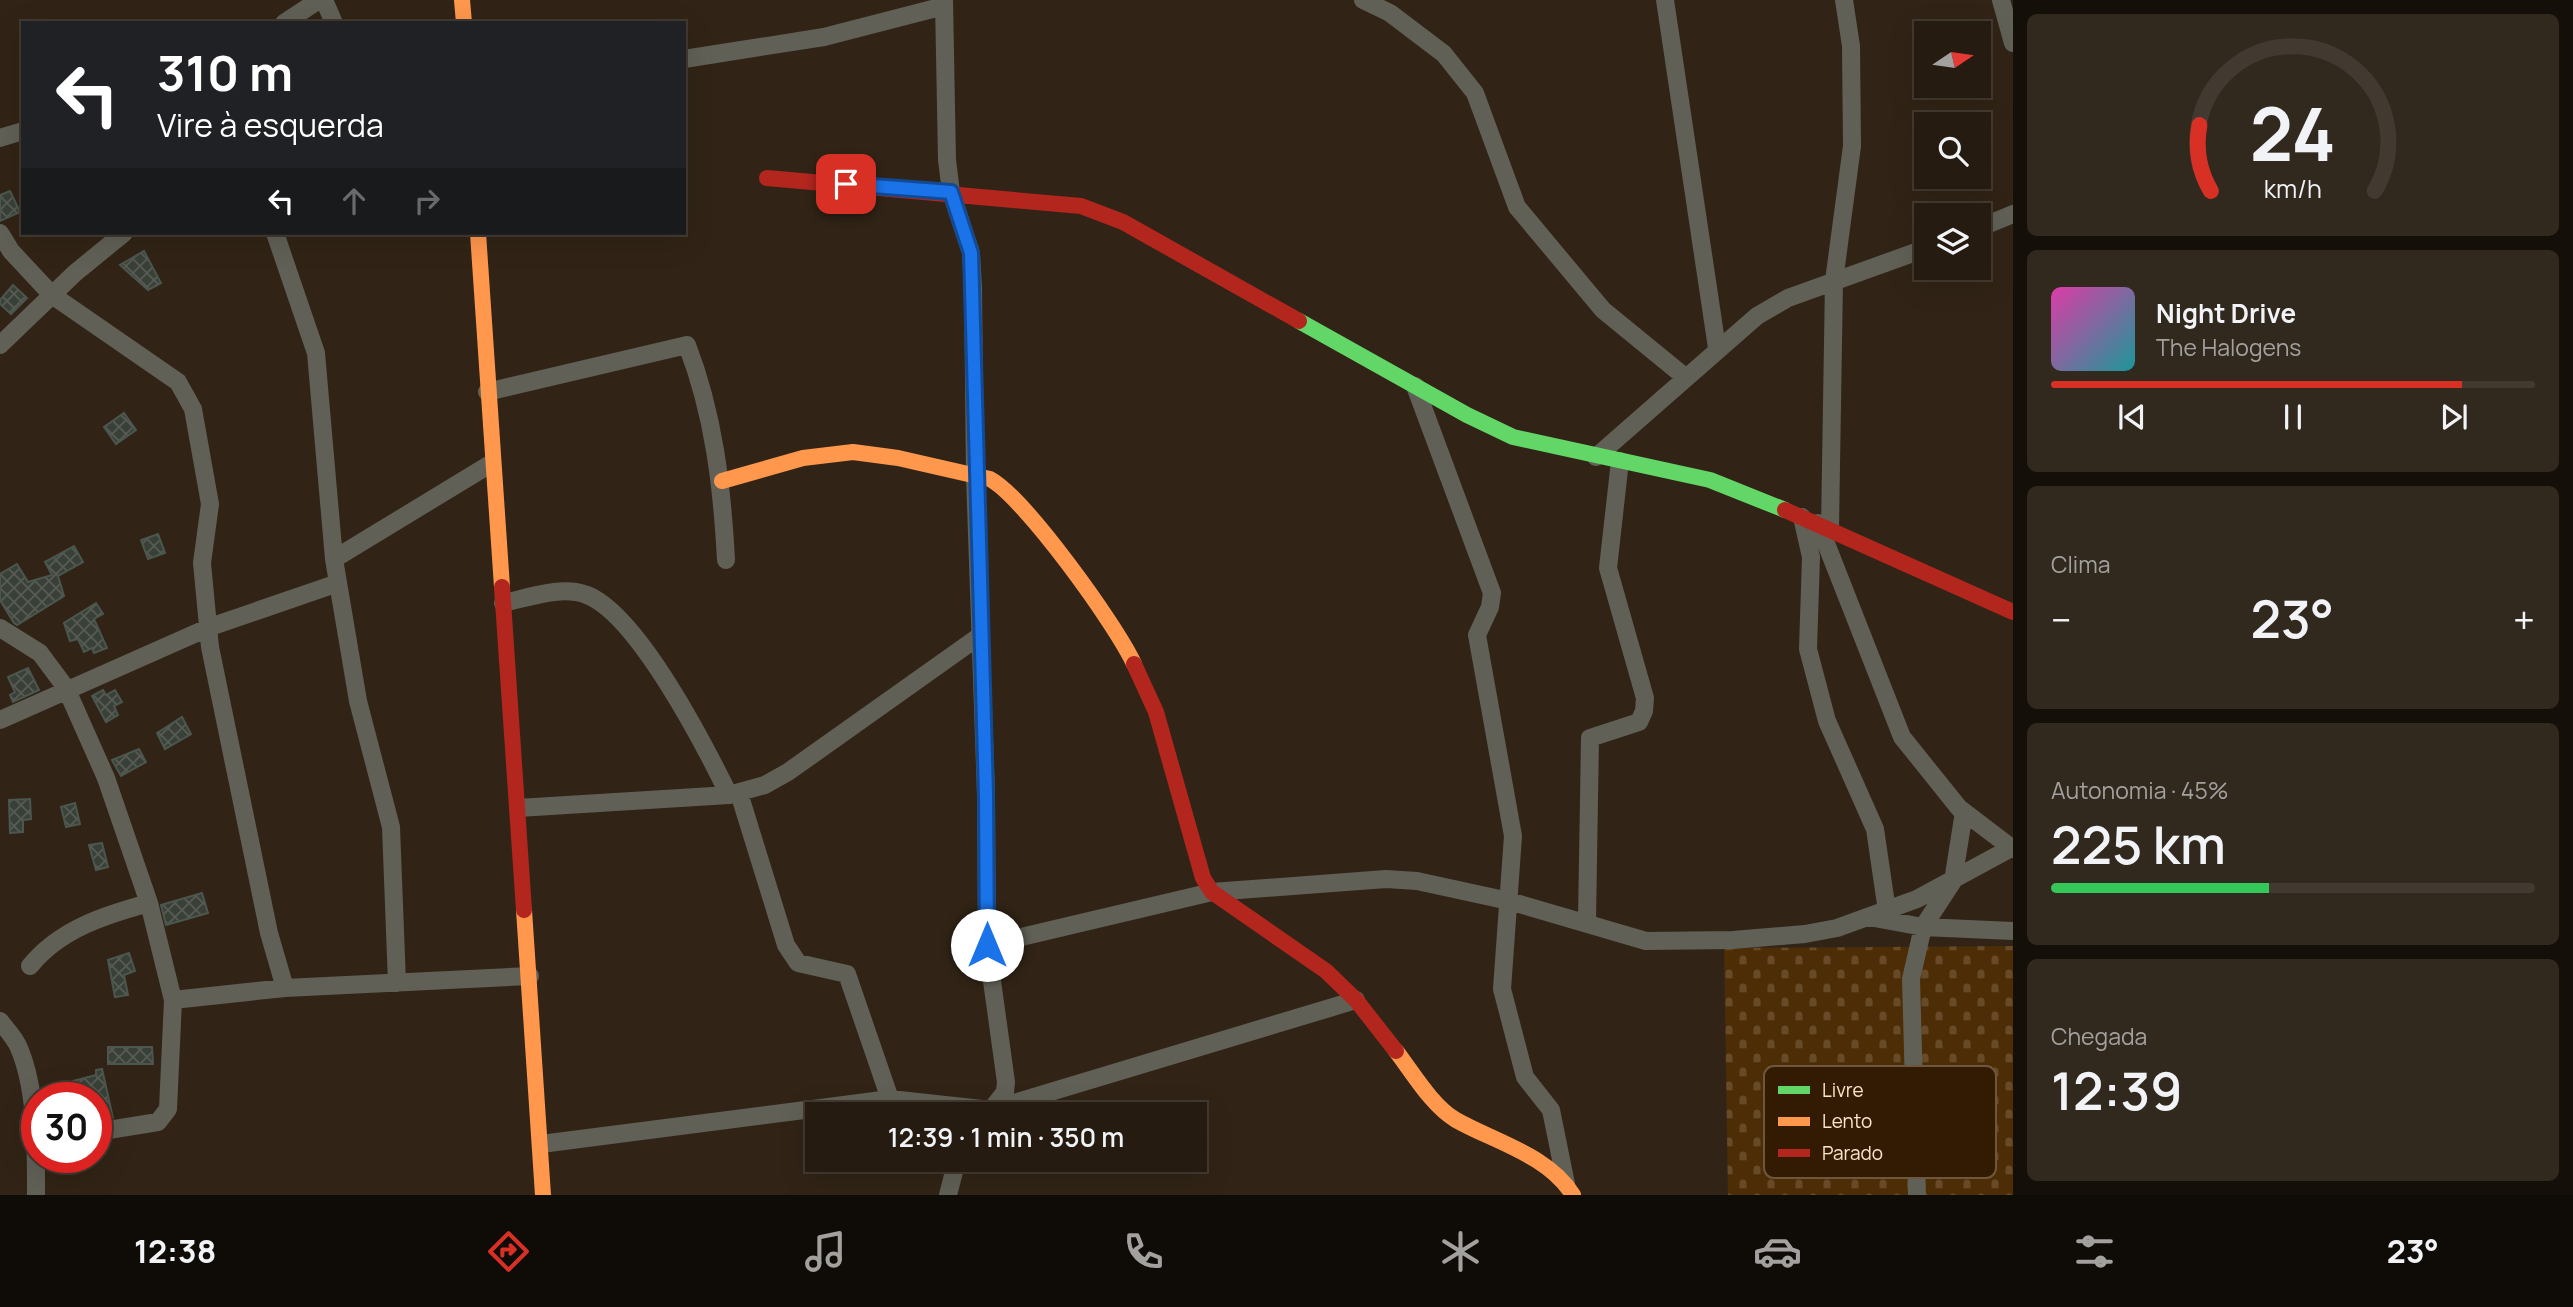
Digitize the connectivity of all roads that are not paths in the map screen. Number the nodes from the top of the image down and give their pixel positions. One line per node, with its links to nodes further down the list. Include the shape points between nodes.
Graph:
1 (322, 0): 9 (street); 10 (street)
2 (462, 0): 11 (street)
3 (1363, 0): 8 (street)
4 (1665, 0): 28 (street)
5 (1844, 0): 25 (street, via 1851,46 1852,146)
6 (2001, 0): 12 (street)
7 (944, 3): 13 (street, via 824,37); 17 (street)
8 (1396, 7): 29 (street, via 1444,54 1475,93 1517,207 1602,310)
9 (287, 21)
10 (333, 21)
11 (464, 21)
12 (2013, 43)
13 (686, 59)
14 (21, 132): 15 (street)
15 (0, 138)
16 (767, 178): 17 (street)
17 (951, 192): 30 (street, via 977,201 1092,207); 35 (street, via 971,253)
18 (2013, 214): 19 (street)
19 (1991, 223)
20 (0, 233): 26 (street)
21 (122, 235): 26 (street)
22 (276, 235): 38 (street, via 316,353)
23 (478, 235): 31 (street)
24 (1914, 253): 25 (street)
25 (1834, 281): 28 (street, via 1788,298); 37 (street)
26 (52, 295): 27 (street); 43 (street, via 186,391 210,504 202,563)
27 (0, 345)
28 (1717, 348): 29 (street)
29 (1685, 377): 32 (street)
30 (1415, 386): 32 (street, via 1513,437); 54 (street, via 1492,593 1477,635 1513,836)
31 (487, 392): 34 (street); 36 (street, via 687,345 712,428)
32 (1596, 457): 33 (street)
33 (1620, 461): 37 (street, via 1710,480); 58 (street, via 1608,568 1645,698 1639,722 1590,738)
34 (492, 463): 38 (street); 41 (street)
35 (975, 475): 36 (street, via 850,452 797,460); 45 (street); 53 (street, via 1003,487 1123,640 1156,712 1203,878)
36 (722, 481): 39 (street)
37 (1817, 523): 42 (street); 50 (street, via 1902,737); 56 (street, via 1811,557 1808,649 1827,720 1875,829)
38 (334, 559): 40 (street)
39 (726, 561)
40 (338, 583): 43 (street); 64 (street, via 358,701 391,827)
41 (503, 603): 48 (street, via 558,592 586,595 604,606 645,649); 49 (street)
42 (2013, 612)
43 (210, 627): 46 (street); 65 (street, via 238,794)
44 (0, 628): 46 (street, via 40,653)
45 (981, 635): 48 (street, via 788,772); 61 (street)
46 (66, 688): 47 (street); 55 (street, via 106,778)
47 (0, 720)
48 (734, 794): 49 (street); 71 (street, via 786,946 797,962 847,975)
49 (518, 808): 63 (street)
50 (1964, 812): 51 (street); 52 (street)
51 (2013, 848): 52 (street)
52 (1953, 881): 56 (street); 59 (street)
53 (1212, 892): 54 (street, via 1386,879); 61 (street); 67 (street, via 1301,952)
54 (1509, 901): 58 (street); 79 (street, via 1503,999 1525,1077 1551,1110)
55 (149, 903): 62 (street, via 73,930); 66 (street)
56 (1886, 911): 57 (street)
57 (1869, 917): 58 (street, via 1805,933 1659,942); 59 (street)
58 (1587, 922)
59 (1923, 927): 60 (street); 69 (street, via 1911,979)
60 (2013, 931)
61 (987, 945): 73 (street, via 1006,1082)
62 (30, 966)
63 (530, 976): 64 (street); 76 (street)
64 (397, 982): 65 (street)
65 (285, 988): 66 (street)
66 (173, 1000): 75 (street, via 168,1109 158,1122)
67 (1356, 1000): 74 (street); 79 (street, via 1454,1119 1511,1145)
68 (0, 1021): 70 (street, via 19,1047)
69 (1913, 1066)
70 (25, 1082)
71 (890, 1099): 72 (street); 76 (street)
72 (911, 1102)
73 (997, 1102)
74 (1025, 1102)
75 (112, 1129)
76 (541, 1144): 81 (street)
77 (954, 1172): 82 (street)
78 (36, 1173): 80 (street)
79 (1570, 1189)
80 (36, 1195)
81 (543, 1195)
82 (948, 1195)

